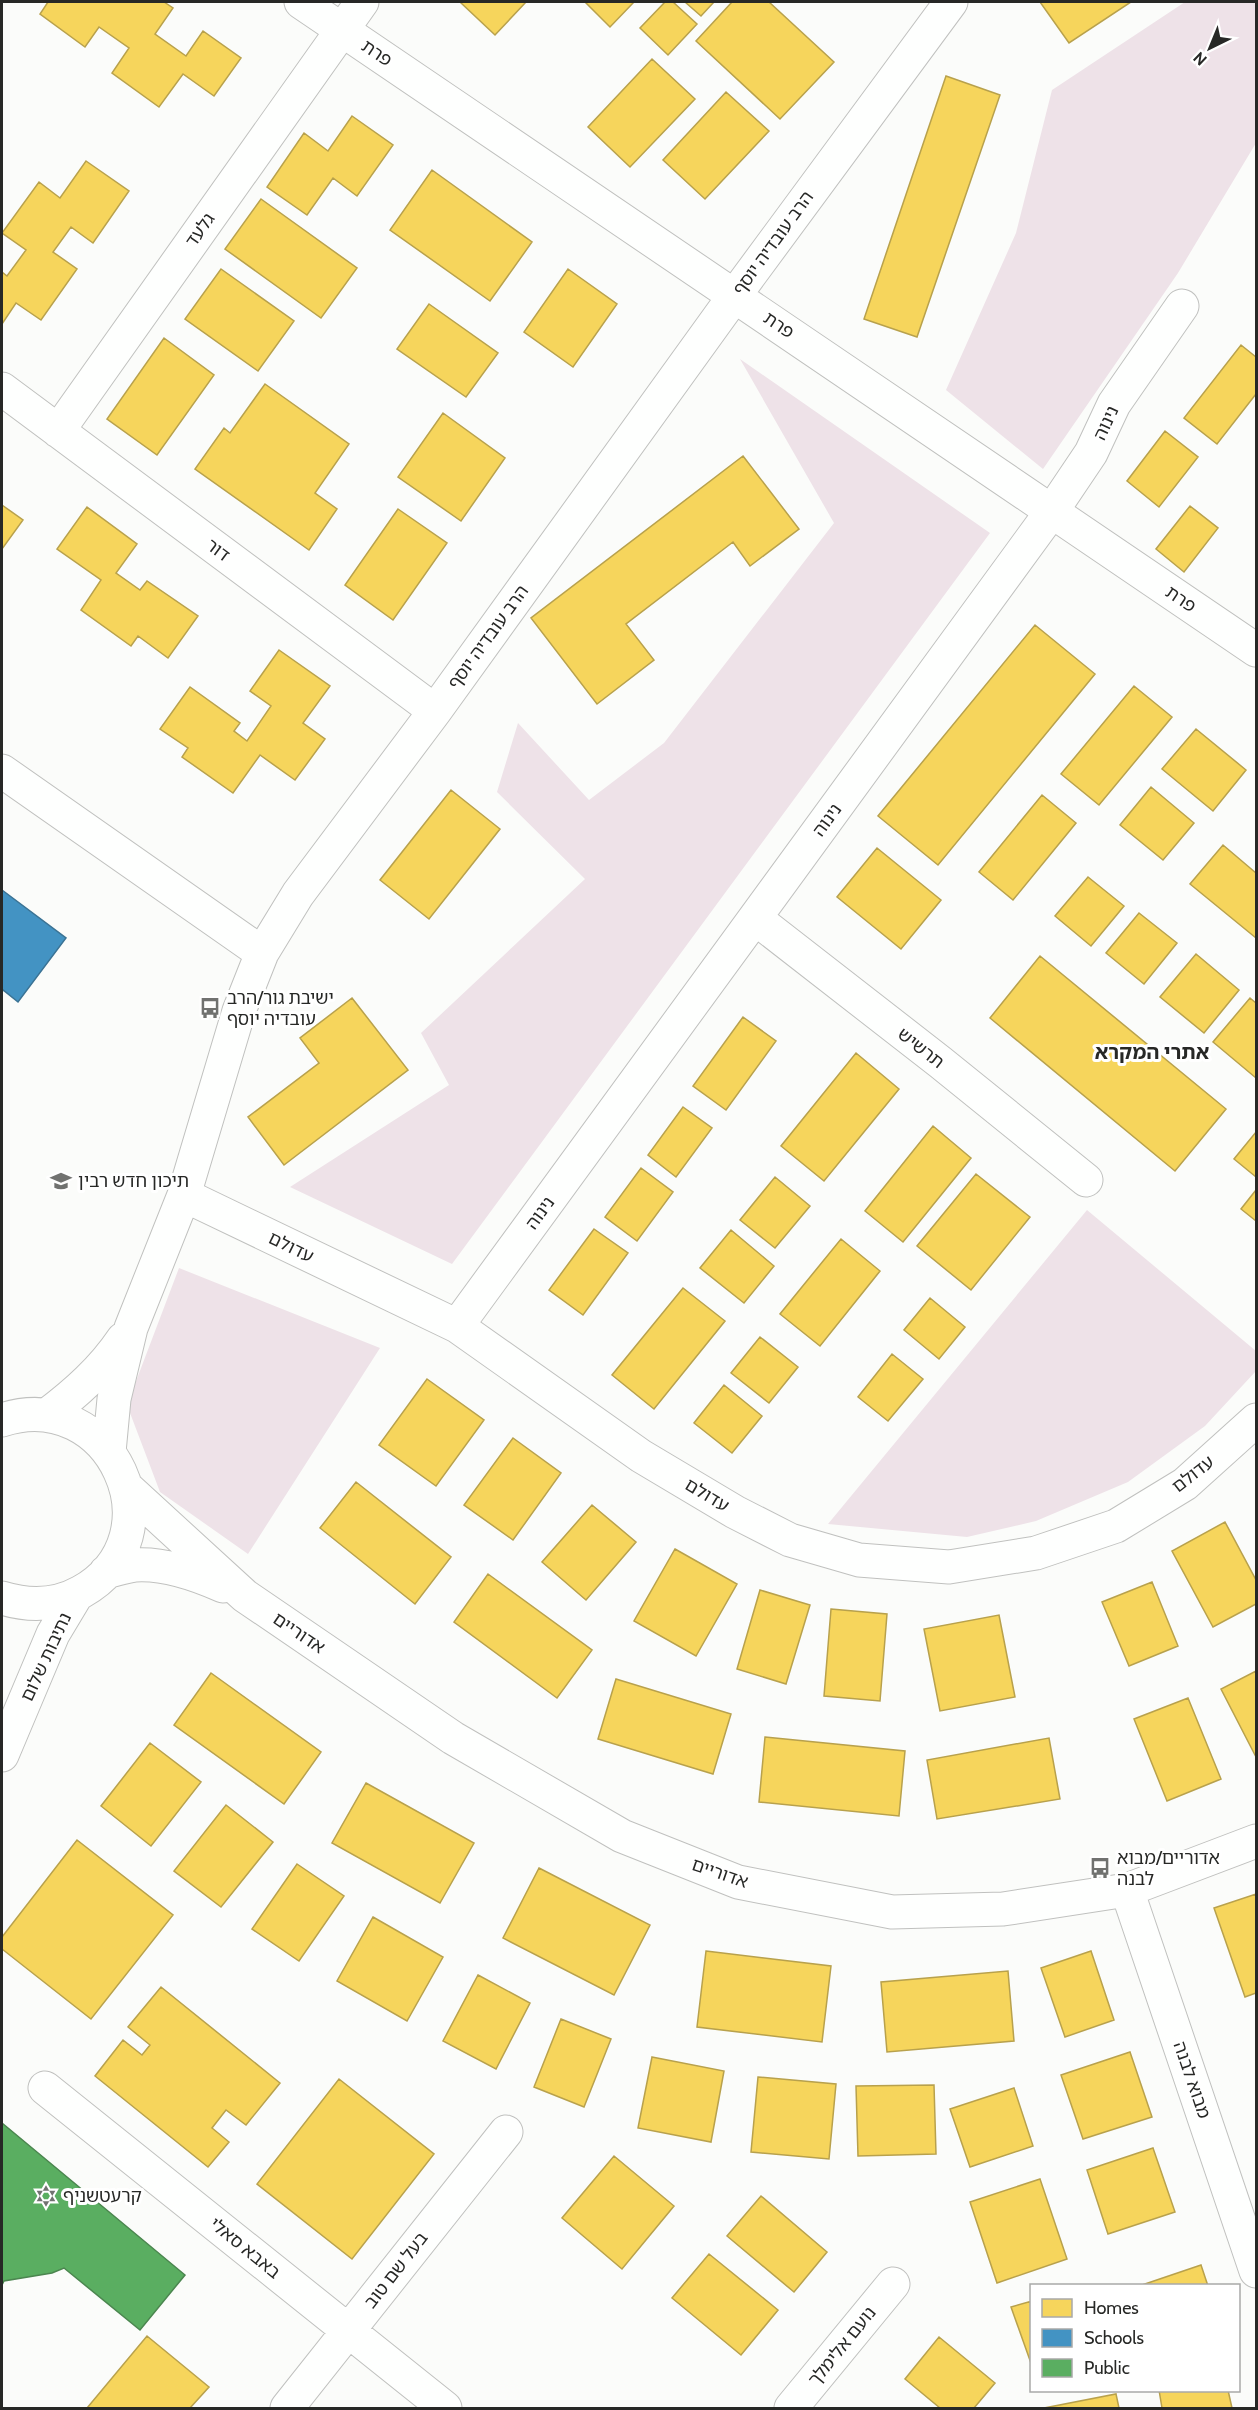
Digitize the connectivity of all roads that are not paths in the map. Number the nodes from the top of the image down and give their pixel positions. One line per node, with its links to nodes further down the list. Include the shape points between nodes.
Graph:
1 (301, 2): 4 (street, פרת)
2 (362, 2): 4 (street, גלעד)
3 (951, 2): 5 (street, הרב עובדיה יוסף)
4 (342, 29): 5 (street, פרת); 8 (street, גלעד)
5 (735, 295): 9 (street, פרת); 11 (street, הרב עובדיה יוסף)
6 (1182, 306): 9 (street, נינוה, via 1114,404 1091,453)
7 (2, 389): 8 (street, דור)
8 (58, 431): 11 (street, דור)
9 (1053, 511): 10 (street, פרת); 13 (street, נינוה)
10 (1257, 650)
11 (435, 711): 14 (street, הרב עובדיה יוסף, via 298,894)
12 (2, 771): 14 (street)
13 (755, 918): 15 (street, תרשיש); 17 (street, נינוה)
14 (262, 953): 16 (street, הרב עובדיה יוסף, via 239,1011)
15 (1086, 1180)
16 (183, 1195): 17 (street, עדולם); 18 (street, הרב עובדיה יוסף)
17 (457, 1326): 21 (street, עדולם, via 641,1456 735,1512 790,1539 859,1560 949,1567 1035,1553 1116,1526 1185,1484)
18 (131, 1328): 19 (street, הרב עובדיה יוסף, via 96,1374); 22 (street, הרב עובדיה יוסף, via 114,1400)
19 (47, 1415): 20 (street, via 19,1415); 22 (street, via 82,1427)
20 (2, 1420)
21 (1257, 1420)
22 (110, 1452): 23 (street)
23 (127, 1488): 24 (street, via 127,1533); 26 (street, אדוריים)
24 (106, 1572): 25 (street); 26 (street, אדוריים, via 134,1565 169,1568 200,1576)
25 (77, 1593): 27 (street, via 51,1603); 28 (street, נתיבות שלום, via 52,1634)
26 (245, 1596): 30 (street, אדוריים, via 453,1738 622,1836 738,1882 892,1912 1003,1909)
27 (2, 1598)
28 (2, 1755)
29 (1257, 1841): 30 (street, אדוריים)
30 (1127, 1890): 33 (street, מבוא לבנה)
31 (45, 2088): 35 (street, באבא סאלי)
32 (506, 2132): 35 (street, בעל שם טוב)
33 (1257, 2271)
34 (893, 2284): 38 (street, נועם אלימלך)
35 (348, 2331): 36 (street, בעל שם טוב); 37 (street, באבא סאלי)
36 (287, 2409)
37 (445, 2409)
38 (791, 2409)

